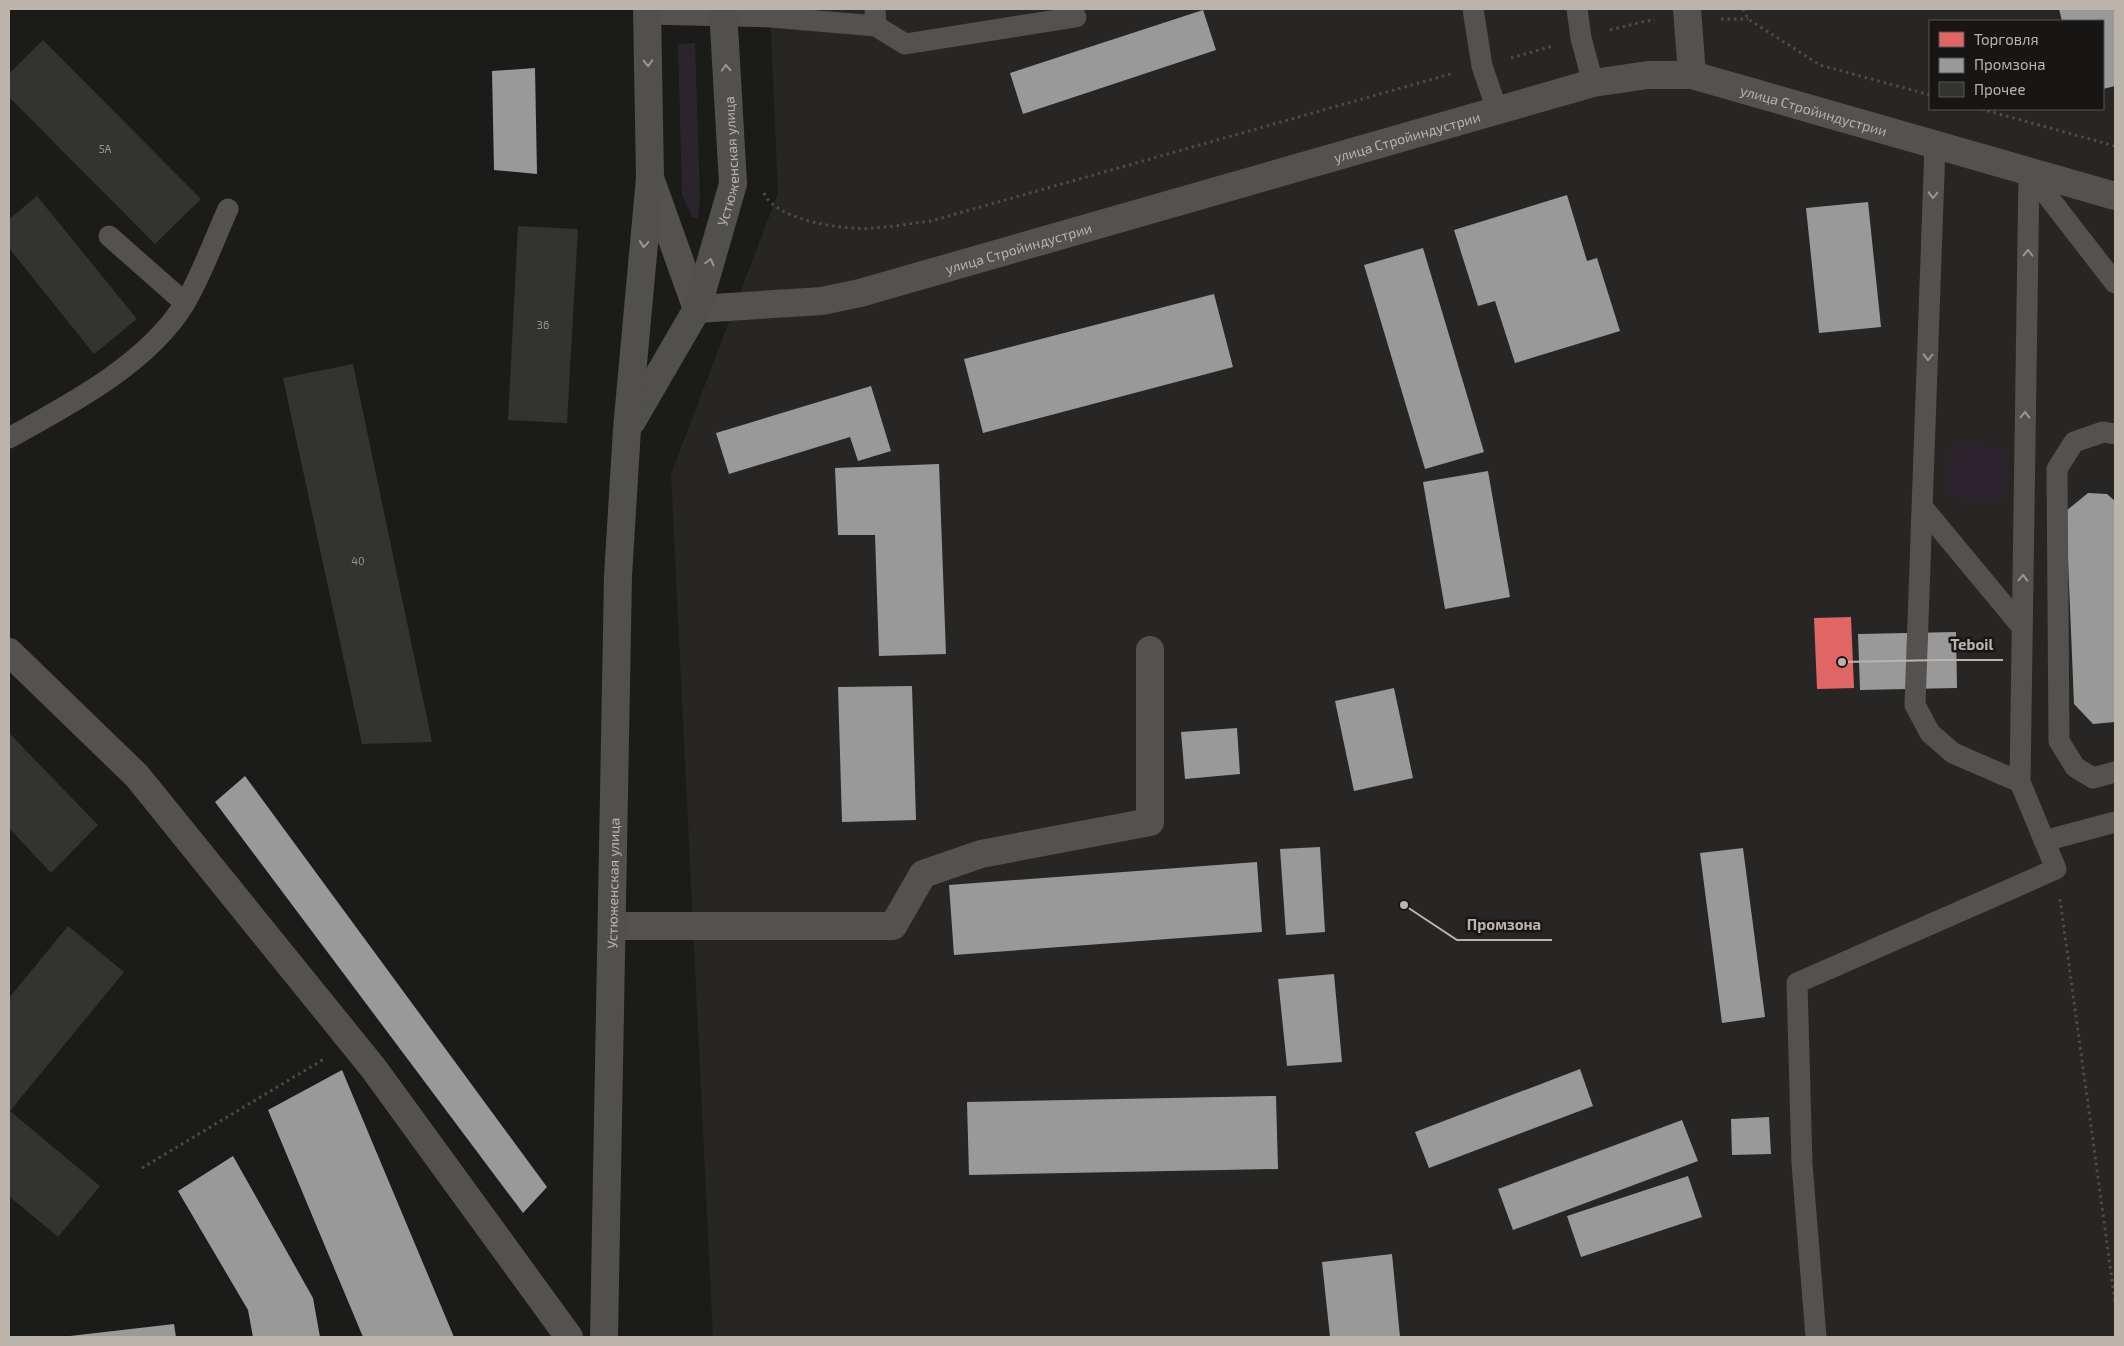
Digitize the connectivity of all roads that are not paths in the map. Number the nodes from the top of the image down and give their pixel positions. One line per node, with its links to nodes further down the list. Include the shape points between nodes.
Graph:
1 (1473, 9): 10 (lane, via 1482,66)
2 (1577, 9): 9 (lane)
3 (647, 12): 4 (lane); 13 (main road, Устюженская улица, one-way to 13)
4 (723, 12): 6 (lane); 19 (main road, Устюженская улица, one-way to 4, via 732,184)
5 (1687, 14): 8 (street)
6 (876, 17): 7 (lane, via 905,44)
7 (1076, 17)
8 (1692, 75): 9 (street, улица Стройиндустрии, via 1648,75); 11 (street, улица Стройиндустрии)
9 (1593, 83): 10 (street, улица Стройиндустрии)
10 (1497, 110): 19 (street, улица Стройиндустрии, via 860,293 822,302)
11 (1935, 146): 12 (street, улица Стройиндустрии); 23 (lane, one-way to 23)
12 (2029, 172): 14 (street, улица Стройиндустрии); 17 (lane); 24 (lane, one-way to 12)
13 (650, 178): 19 (street, Устюженская улица); 20 (main road, Устюженская улица, one-way to 20)
14 (2115, 196)
15 (228, 210): 18 (lane)
16 (109, 236): 18 (lane)
17 (2115, 283)
18 (185, 303): 22 (lane, via 153,343 83,398)
19 (697, 309): 20 (main road, Устюженская улица)
20 (627, 428): 31 (main road, Устюженская улица, via 618,576)
21 (2115, 434): 27 (lane, via 2103,432 2074,442 2057,470 2057,479 2059,741 2076,767 2093,778)
22 (9, 438)
23 (1924, 509): 24 (lane); 28 (lane, via 1915,705 1930,733 1953,753)
24 (2022, 627): 28 (lane)
25 (1150, 650): 31 (street, via 1150,822 981,854 923,874 893,926)
26 (9, 652): 32 (street, via 137,776 352,1042)
27 (2115, 772)
28 (2020, 782): 30 (lane)
29 (2115, 822): 30 (lane)
30 (2044, 841): 34 (lane, via 2056,869 1797,983 1802,1164)
31 (612, 926): 33 (main road, Устюженская улица)
32 (569, 1337)
33 (604, 1337)
34 (1816, 1337)

